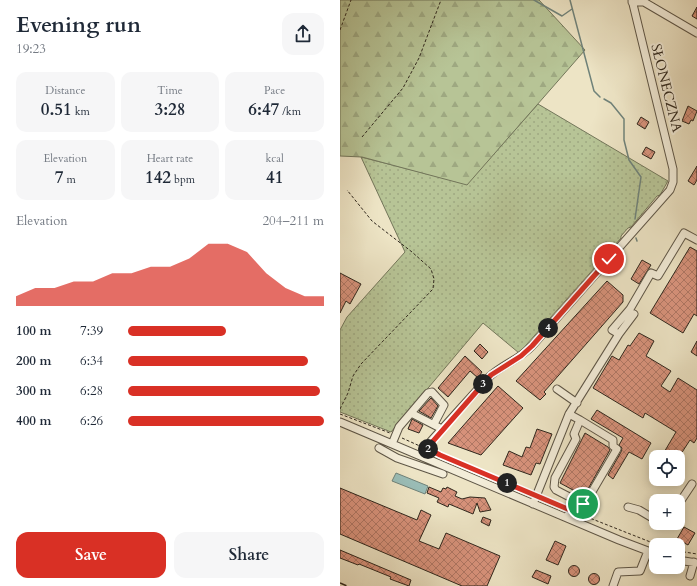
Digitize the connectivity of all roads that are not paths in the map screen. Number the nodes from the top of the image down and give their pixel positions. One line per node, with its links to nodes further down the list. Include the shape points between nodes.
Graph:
1 (632, 1): 2 (street, via 644,2); 13 (street, SŁONECZNA, via 673,169 673,182 665,197 532,346 491,375)
2 (697, 33)
3 (697, 240): 5 (street, via 684,233 658,276 651,273 630,309 612,330)
4 (634, 314): 5 (street)
5 (619, 334): 7 (street)
6 (557, 389): 7 (street)
7 (577, 403): 9 (street)
8 (411, 413): 12 (street); 12 (street, via 428,393 432,392 444,405); 14 (street, via 400,427)
9 (569, 414): 10 (street); 17 (street)
10 (580, 420): 18 (street, via 574,434 576,439); 24 (street, via 614,440 613,446 616,449 586,502 583,504)
11 (340, 422): 14 (street)
12 (434, 424): 13 (street)
13 (442, 429): 16 (street)
14 (392, 444): 16 (street)
15 (379, 448): 19 (street, via 397,458)
16 (422, 457): 25 (street)
17 (551, 458): 18 (street); 20 (street)
18 (564, 463): 22 (street)
19 (443, 474)
20 (541, 484): 22 (street); 25 (street)
21 (692, 484): 23 (street)
22 (554, 487): 24 (street)
23 (685, 494)
24 (576, 501): 28 (street)
25 (533, 504): 28 (street)
26 (628, 507): 27 (street)
27 (649, 516)
28 (567, 518): 29 (street)
29 (648, 552): 33 (street, via 640,571 618,572)
30 (685, 561): 31 (street)
31 (695, 563): 32 (street)
32 (690, 576)
33 (613, 586)

